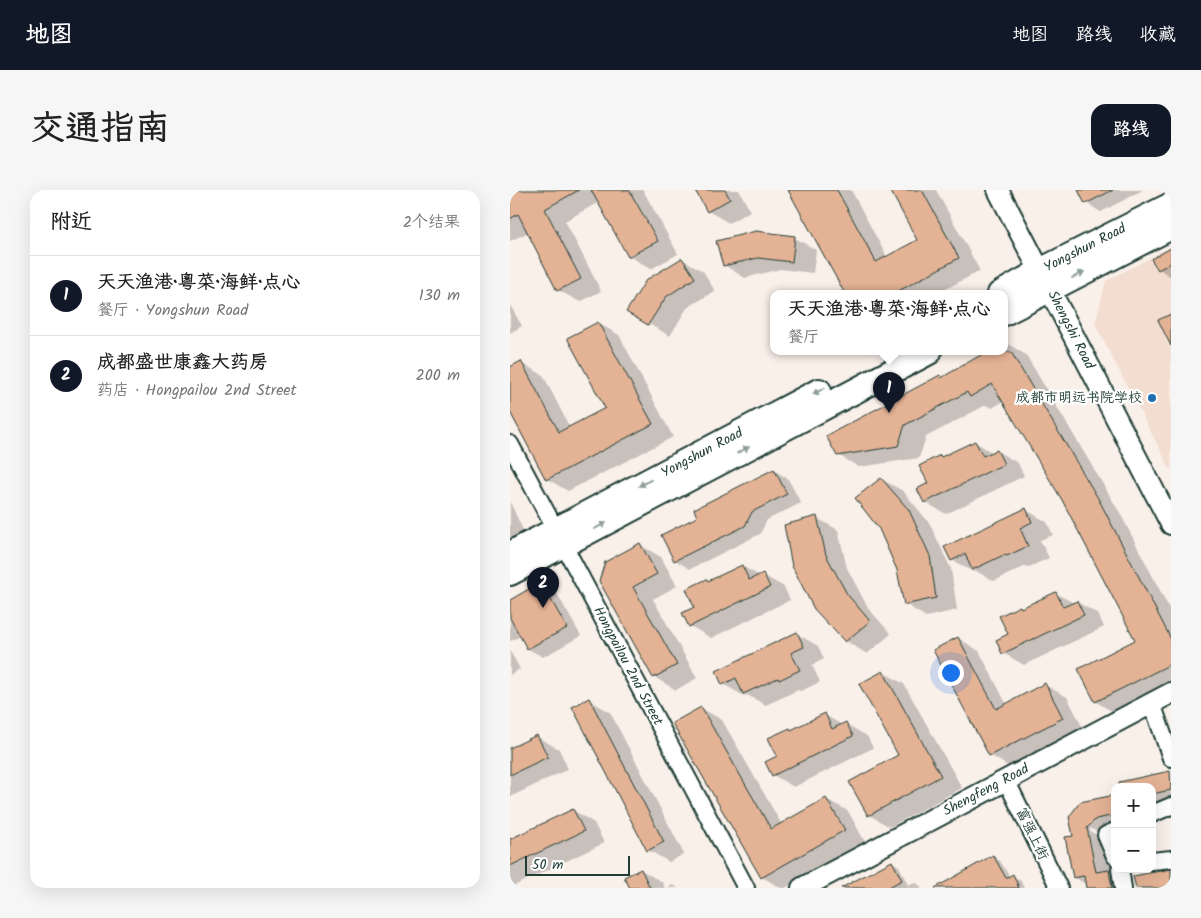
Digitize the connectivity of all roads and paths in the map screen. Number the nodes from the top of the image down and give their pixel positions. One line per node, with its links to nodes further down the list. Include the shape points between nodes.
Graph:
1 (998, 190): 4 (street, Shengshi Road)
2 (1171, 205): 4 (main road, Yongshun Road)
3 (1171, 227): 4 (main road, one-way to 3)
4 (1045, 280): 5 (main road, Yongshun Road); 6 (main road); 10 (street, Shengshi Road)
5 (1008, 292)
6 (1008, 310)
7 (888, 355): 11 (main road, Yongshun Road, one-way to 11)
8 (923, 355): 11 (main road, one-way to 8)
9 (510, 444): 11 (street, Hongpailou 2nd Street)
10 (1171, 524)
11 (560, 537): 12 (main road, Yongshun Road); 13 (main road); 25 (street, Hongpailou 2nd Street)
12 (510, 554)
13 (510, 573)
14 (1171, 693): 15 (street, Shengfeng Road)
15 (1152, 703): 16 (street); 17 (street, Shengfeng Road)
16 (1171, 758)
17 (1006, 780): 26 (street, Shengfeng Road); 27 (street, 富强上街)
18 (1171, 806): 19 (street)
19 (1156, 812)
20 (1111, 833): 21 (street, via 1106,835)
21 (1111, 847)
22 (1171, 858): 23 (street)
23 (1156, 861)
24 (1121, 873): 28 (street)
25 (746, 888)
26 (802, 888)
27 (1058, 888)
28 (1123, 888)

